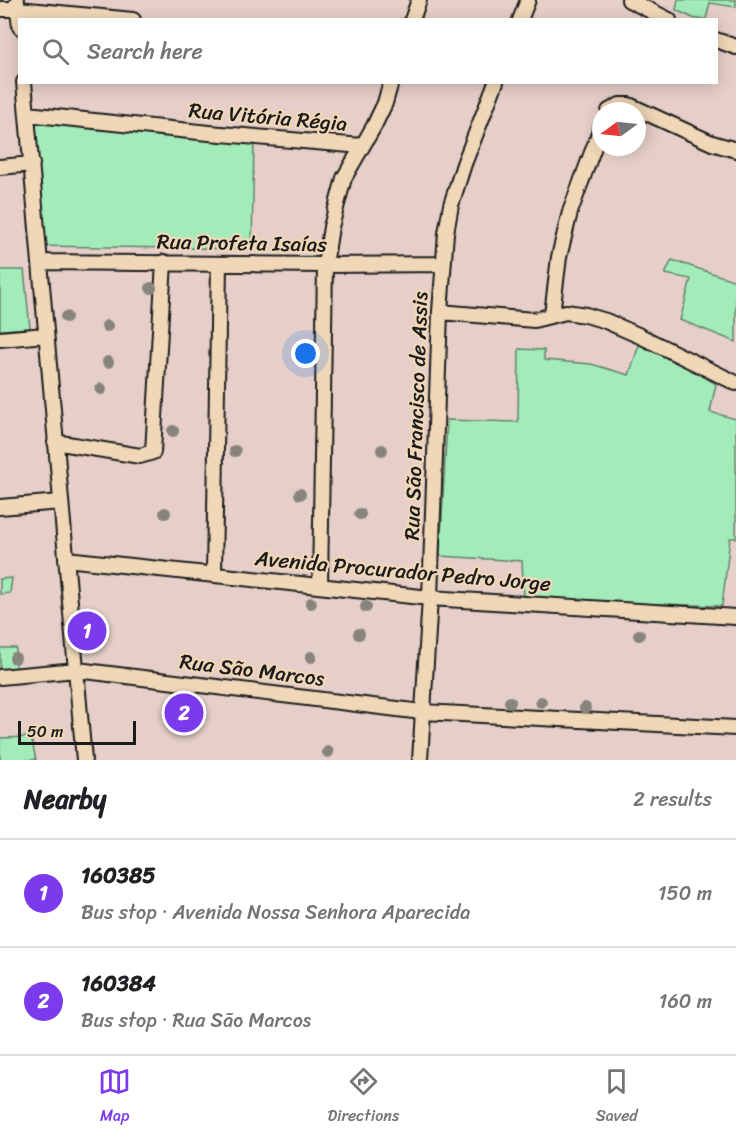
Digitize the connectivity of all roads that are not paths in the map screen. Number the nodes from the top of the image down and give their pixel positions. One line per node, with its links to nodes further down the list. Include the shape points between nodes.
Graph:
1 (419, 0): 7 (street)
2 (528, 0): 8 (street)
3 (629, 0): 9 (street)
4 (17, 4): 5 (street); 6 (street)
5 (0, 9)
6 (118, 18)
7 (413, 18)
8 (521, 18)
9 (665, 18)
10 (718, 40): 11 (street)
11 (736, 48)
12 (24, 84): 16 (street)
13 (390, 84): 17 (street)
14 (495, 84): 25 (street, Rua São Francisco de Assis, via 451,206)
15 (646, 113): 18 (street)
16 (27, 114): 17 (street, Rua Vitória Régia); 20 (street)
17 (362, 146): 26 (street, via 344,178)
18 (736, 150)
19 (592, 152): 28 (street, via 570,212 559,257)
20 (32, 164): 21 (street); 22 (street)
21 (0, 167)
22 (40, 262): 23 (street, Rua Profeta Isaías); 29 (street)
23 (164, 262): 24 (street, Rua Profeta Isaías); 32 (street, via 153,452 140,456)
24 (219, 264): 26 (street, Rua Profeta Isaías); 36 (street)
25 (443, 264): 26 (street, Rua Profeta Isaías); 27 (street, Rua São Francisco de Assis)
26 (325, 265): 37 (street)
27 (440, 312): 28 (street, via 520,320); 38 (street, Rua São Francisco de Assis)
28 (552, 314): 31 (street, via 566,312 606,321)
29 (46, 335): 30 (street); 32 (street)
30 (0, 339)
31 (736, 383)
32 (56, 442): 33 (street)
33 (61, 502): 34 (street); 35 (street)
34 (0, 507)
35 (66, 559): 36 (street, Avenida Procurador Pedro Jorge); 40 (street)
36 (213, 574): 37 (street, Avenida Procurador Pedro Jorge)
37 (320, 586): 38 (street, Avenida Procurador Pedro Jorge)
38 (430, 598): 39 (street, Avenida Procurador Pedro Jorge); 42 (street, Rua São Francisco de Assis)
39 (736, 617)
40 (77, 670): 41 (street, Rua São Marcos); 42 (street, Rua São Marcos); 44 (street)
41 (0, 677)
42 (422, 712): 43 (street, Rua São Marcos); 45 (street, Rua São Francisco de Assis)
43 (736, 728)
44 (84, 760)
45 (420, 760)

